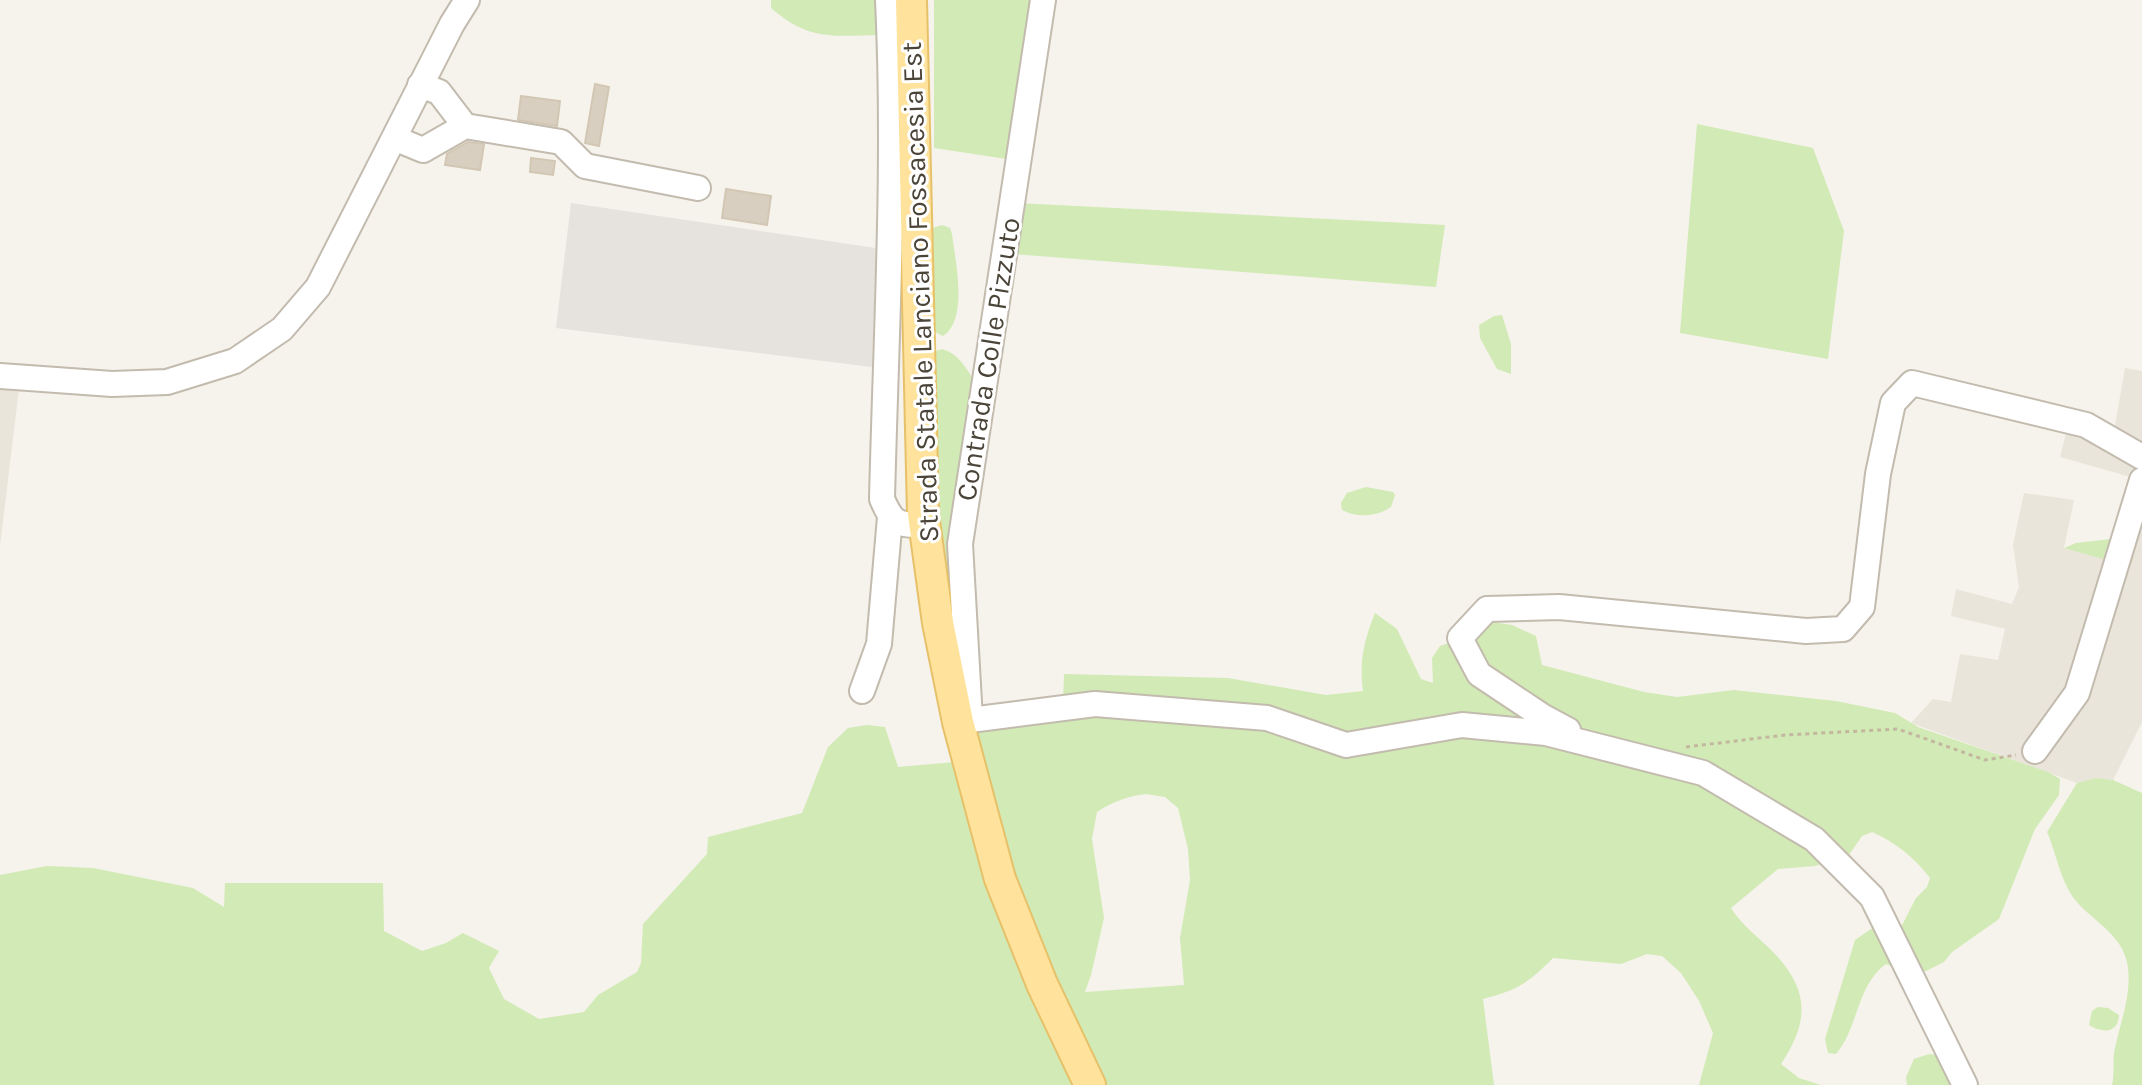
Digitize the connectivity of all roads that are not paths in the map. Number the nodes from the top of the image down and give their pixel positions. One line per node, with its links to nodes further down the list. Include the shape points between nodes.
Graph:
1 (467, 0): 5 (street)
2 (888, 0): 12 (street, via 882,499)
3 (911, 0): 13 (main road, Strada Statale Lanciano Fossacesia Est)
4 (1043, 0): 15 (street, Contrada Colle Pizzuto, via 960,544)
5 (420, 85): 6 (street, via 439,92); 7 (street)
6 (465, 126): 7 (street, via 423,150); 8 (street, via 561,142 585,166)
7 (394, 138): 9 (street, via 318,287 282,329 235,361 167,382)
8 (698, 188)
9 (0, 376)
10 (2142, 457): 16 (street, via 2086,425 1912,383 1893,403 1878,474 1862,607 1843,629 1806,631 1559,607 1487,609 1460,638 1479,674)
11 (2142, 480): 17 (street, via 2077,693)
12 (890, 517): 13 (street, via 901,525); 14 (street, via 879,644)
13 (924, 525): 15 (main road, Strada Statale Lanciano Fossacesia Est, via 938,623)
14 (862, 691)
15 (964, 721): 16 (street, via 1095,704 1267,718 1346,745 1462,725 1546,733); 18 (main road, Strada Statale Lanciano Fossacesia Est, via 978,803 1000,879)
16 (1598, 746): 19 (street, via 1703,773 1814,839 1872,897)
17 (2035, 751)
18 (1090, 1085)
19 (1965, 1085)

